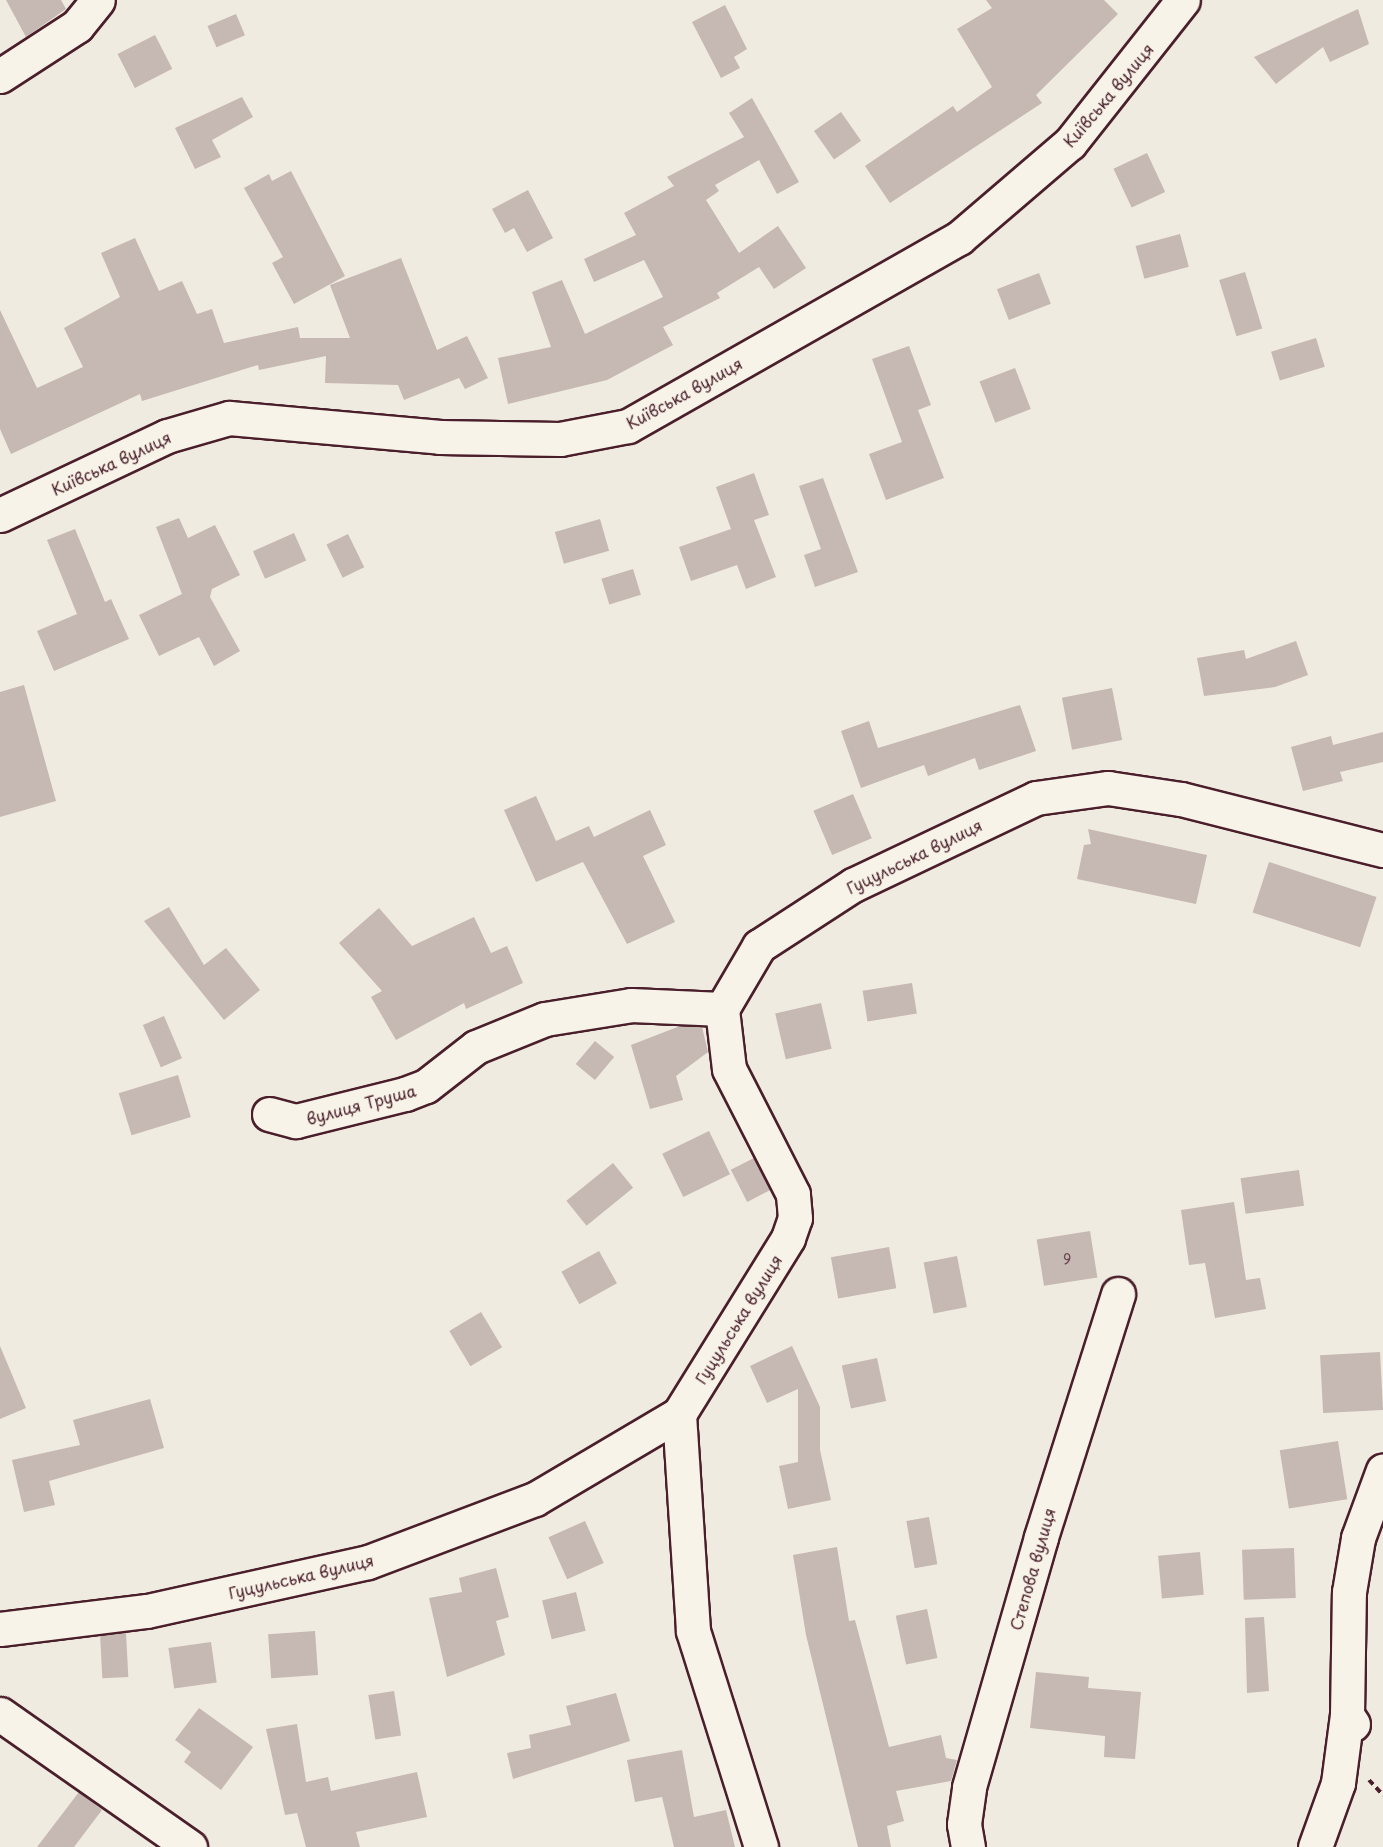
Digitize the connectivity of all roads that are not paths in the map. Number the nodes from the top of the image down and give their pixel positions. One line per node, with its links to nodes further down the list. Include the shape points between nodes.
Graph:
1 (98, 0): 3 (street, via 77,26)
2 (1183, 0): 4 (street, Київська вулиця, via 1070,143 958,238 628,426 560,439 452,437 229,418 167,436)
3 (0, 76)
4 (3, 506)
5 (1383, 850): 6 (street, Гуцульська вулиця, via 1181,799 1108,788 1036,798 853,885 759,946)
6 (722, 1009): 7 (street, вулиця Труша, via 631,1005 546,1019 477,1047 426,1086 405,1094 296,1121); 9 (street, Гуцульська вулиця, via 729,1069 793,1194 795,1218 788,1238)
7 (269, 1114)
8 (1118, 1294): 15 (street, Степова вулиця, via 1041,1537 969,1787 964,1824)
9 (679, 1414): 11 (street, Гуцульська вулиця, via 536,1499 368,1562 147,1611); 14 (street, via 693,1631)
10 (1383, 1470): 16 (street, via 1358,1538 1348,1592 1350,1719 1338,1783)
11 (0, 1629)
12 (0, 1714): 13 (street)
13 (190, 1847)
14 (761, 1847)
15 (968, 1847)
16 (1315, 1847)

